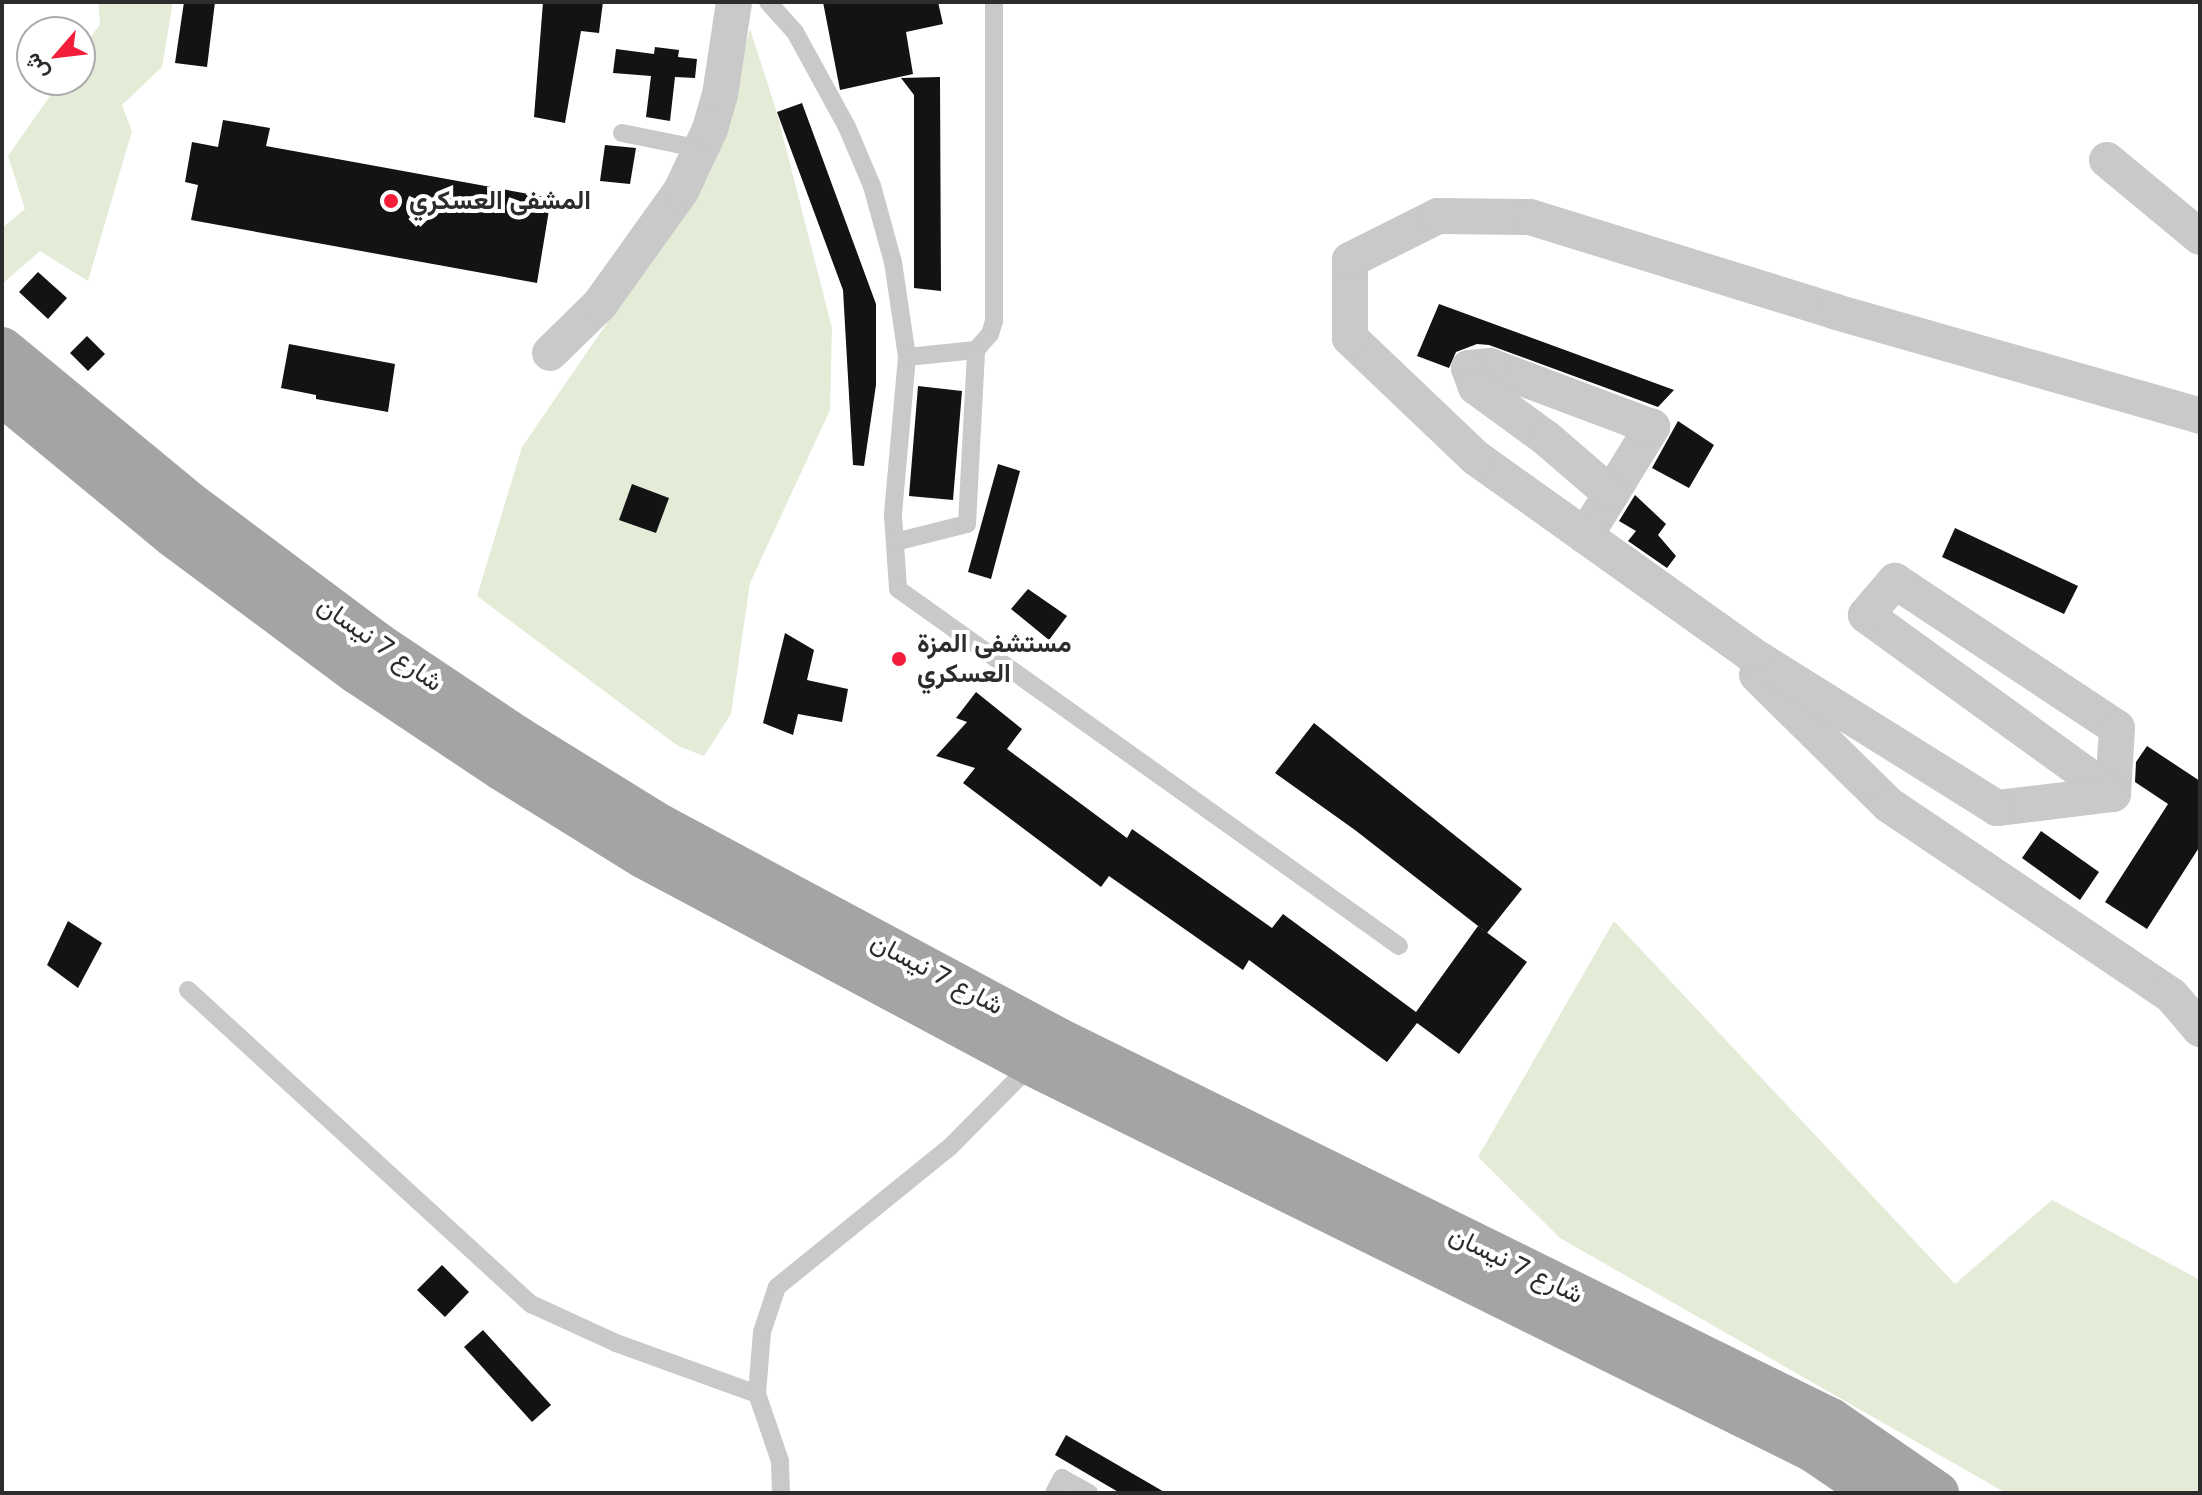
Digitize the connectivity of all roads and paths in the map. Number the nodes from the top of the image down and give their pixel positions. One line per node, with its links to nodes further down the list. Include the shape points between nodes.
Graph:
1 (734, 2): 5 (street, via 720,95)
2 (768, 2): 11 (lane, via 795,32 847,127 872,186 893,262)
3 (994, 2): 9 (lane, via 994,321)
4 (622, 133): 5 (lane)
5 (701, 149): 10 (street, via 662,220 609,292)
6 (2107, 160): 7 (street)
7 (2200, 237)
8 (2, 349): 22 (main road, شارع 7 نيسان, via 194,507 377,644 660,826)
9 (976, 350): 11 (lane); 16 (lane, via 967,524)
10 (550, 353)
11 (907, 357): 16 (lane)
12 (2, 394): 22 (main road, شارع 7 نيسان, via 173,535 357,672 501,768 643,856)
13 (2200, 416): 15 (street, via 1530,217 1438,216 1350,260 1350,338 1476,458)
14 (1611, 494): 14 (street, via 1652,427 1490,366 1469,368 1476,387); 15 (street)
15 (1585, 536): 17 (street)
16 (895, 542): 19 (lane, via 898,589)
17 (1751, 654): 18 (street, via 1997,808); 21 (street, via 1758,677 1889,805 2171,995)
18 (2113, 794): 18 (street, via 2117,728 1895,581 1866,615)
19 (1399, 946)
20 (188, 990): 23 (lane, via 531,1304 616,1343)
21 (2200, 1029)
22 (1045, 1052): 23 (lane, via 951,1146 777,1287 762,1332); 27 (main road, شارع 7 نيسان, via 1813,1450); 28 (main road, شارع 7 نيسان, via 1831,1420)
23 (757, 1394): 24 (lane, via 780,1461)
24 (781, 1493)
25 (1054, 1493): 26 (lane, via 1062,1478)
26 (1089, 1493)
27 (1876, 1493)
28 (1937, 1493)

